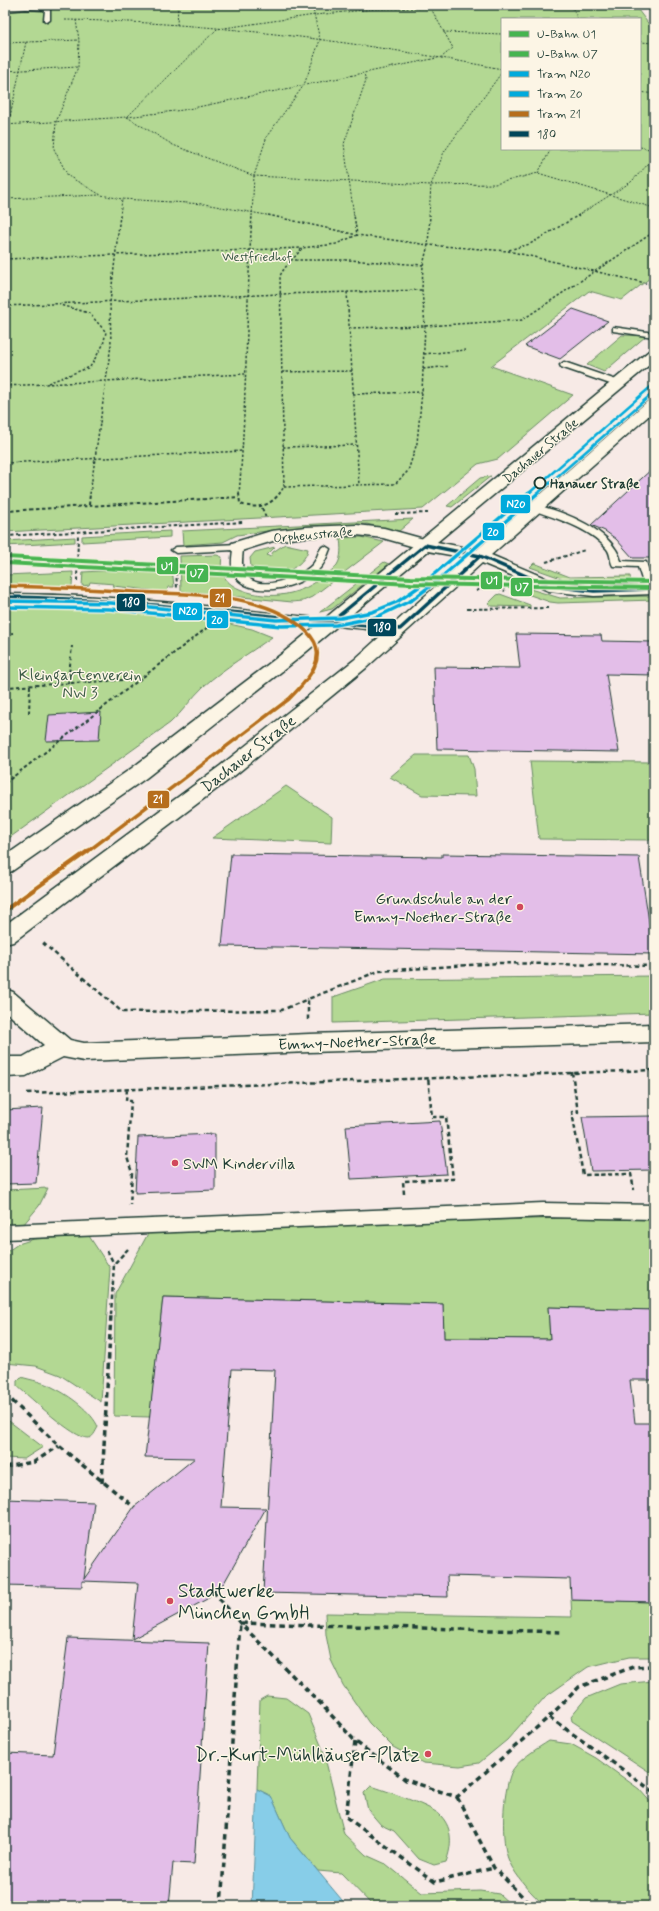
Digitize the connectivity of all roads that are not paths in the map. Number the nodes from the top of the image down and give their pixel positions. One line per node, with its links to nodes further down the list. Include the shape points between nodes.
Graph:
1 (54, 5): 2 (lane)
2 (48, 8): 3 (lane); 4 (lane)
3 (5, 9)
4 (47, 20)
5 (616, 330): 6 (lane)
6 (654, 335)
7 (654, 354): 9 (main road, Dachauer Straße)
8 (564, 365): 9 (lane)
9 (619, 384): 12 (main road, Dachauer Straße)
10 (654, 403): 11 (main road, Dachauer Straße)
11 (536, 508): 16 (main road, Dachauer Straße); 17 (lane, via 599,537 613,550 617,564 642,564)
12 (425, 545): 13 (main road, Orpheusstraße, via 384,533 357,530 271,536); 16 (main road); 19 (main road, Dachauer Straße)
13 (238, 546): 14 (lane, via 237,566 241,576 246,581 264,586 280,586 306,575 320,562); 15 (lane, Orpheusstraße)
14 (325, 549)
15 (176, 550)
16 (480, 556): 17 (main road, via 549,586 594,591); 20 (main road, Dachauer Straße)
17 (652, 589)
18 (5, 597): 19 (lane, via 112,599)
19 (330, 623): 20 (lane); 21 (main road, Dachauer Straße, via 140,773)
20 (400, 629): 22 (main road, Dachauer Straße, via 226,771)
21 (5, 866)
22 (5, 936)
23 (5, 998): 25 (main road, Emmy-Noether-Straße)
24 (654, 1033): 25 (main road, Emmy-Noether-Straße, via 84,1052)
25 (62, 1047): 26 (main road, via 26,1066)
26 (5, 1067)
27 (654, 1212): 28 (lane, via 543,1210)
28 (5, 1232)

